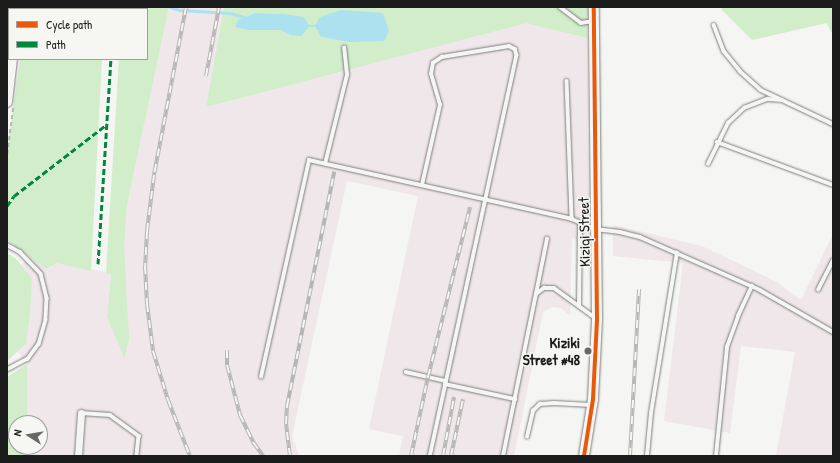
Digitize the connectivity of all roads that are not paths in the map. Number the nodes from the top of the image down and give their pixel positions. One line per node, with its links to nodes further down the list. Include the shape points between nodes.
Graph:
1 (560, 7): 3 (lane, via 581,23)
2 (594, 7): 3 (street, Kiziqi Street)
3 (594, 21): 19 (street, Kiziqi Street)
4 (714, 25): 8 (lane, via 724,50 740,71 761,90)
5 (344, 48): 12 (lane, via 347,75)
6 (12, 60): 9 (street)
7 (567, 81): 17 (lane)
8 (784, 101): 10 (lane); 11 (lane, via 768,99 744,108 728,122)
9 (7, 102)
10 (833, 124)
11 (717, 142): 13 (lane); 15 (lane)
12 (325, 164): 14 (lane); 32 (lane, via 309,160)
13 (708, 164)
14 (422, 185): 16 (lane); 16 (lane, via 440,105 431,74 433,63 442,57 509,46 515,49 517,56)
15 (833, 185)
16 (486, 200): 17 (lane); 33 (lane)
17 (572, 219): 18 (lane)
18 (580, 223): 19 (lane); 27 (lane)
19 (595, 229): 22 (lane, via 640,237); 28 (street, Kiziqi Street)
20 (547, 239): 26 (lane)
21 (7, 245): 30 (lane, via 20,252 41,274 47,298 46,320 39,344 28,359)
22 (677, 253): 24 (lane); 43 (lane, via 651,413)
23 (833, 261): 25 (lane)
24 (752, 286): 29 (lane); 44 (lane, via 727,347)
25 (818, 290)
26 (536, 294): 27 (lane, via 544,288 554,288); 34 (lane)
27 (579, 306): 28 (lane)
28 (597, 319): 35 (street, Kiziqi Street)
29 (833, 332)
30 (7, 370)
31 (406, 372): 33 (lane)
32 (261, 377)
33 (446, 382): 34 (lane); 40 (lane)
34 (515, 399): 41 (lane)
35 (592, 406): 37 (lane, via 540,404 533,411); 42 (street, Kiziqi Street)
36 (81, 413): 38 (street); 39 (lane, via 110,415 139,436)
37 (527, 436)
38 (78, 456)
39 (138, 456)
40 (430, 456)
41 (504, 456)
42 (584, 456)
43 (647, 456)
44 (716, 456)

